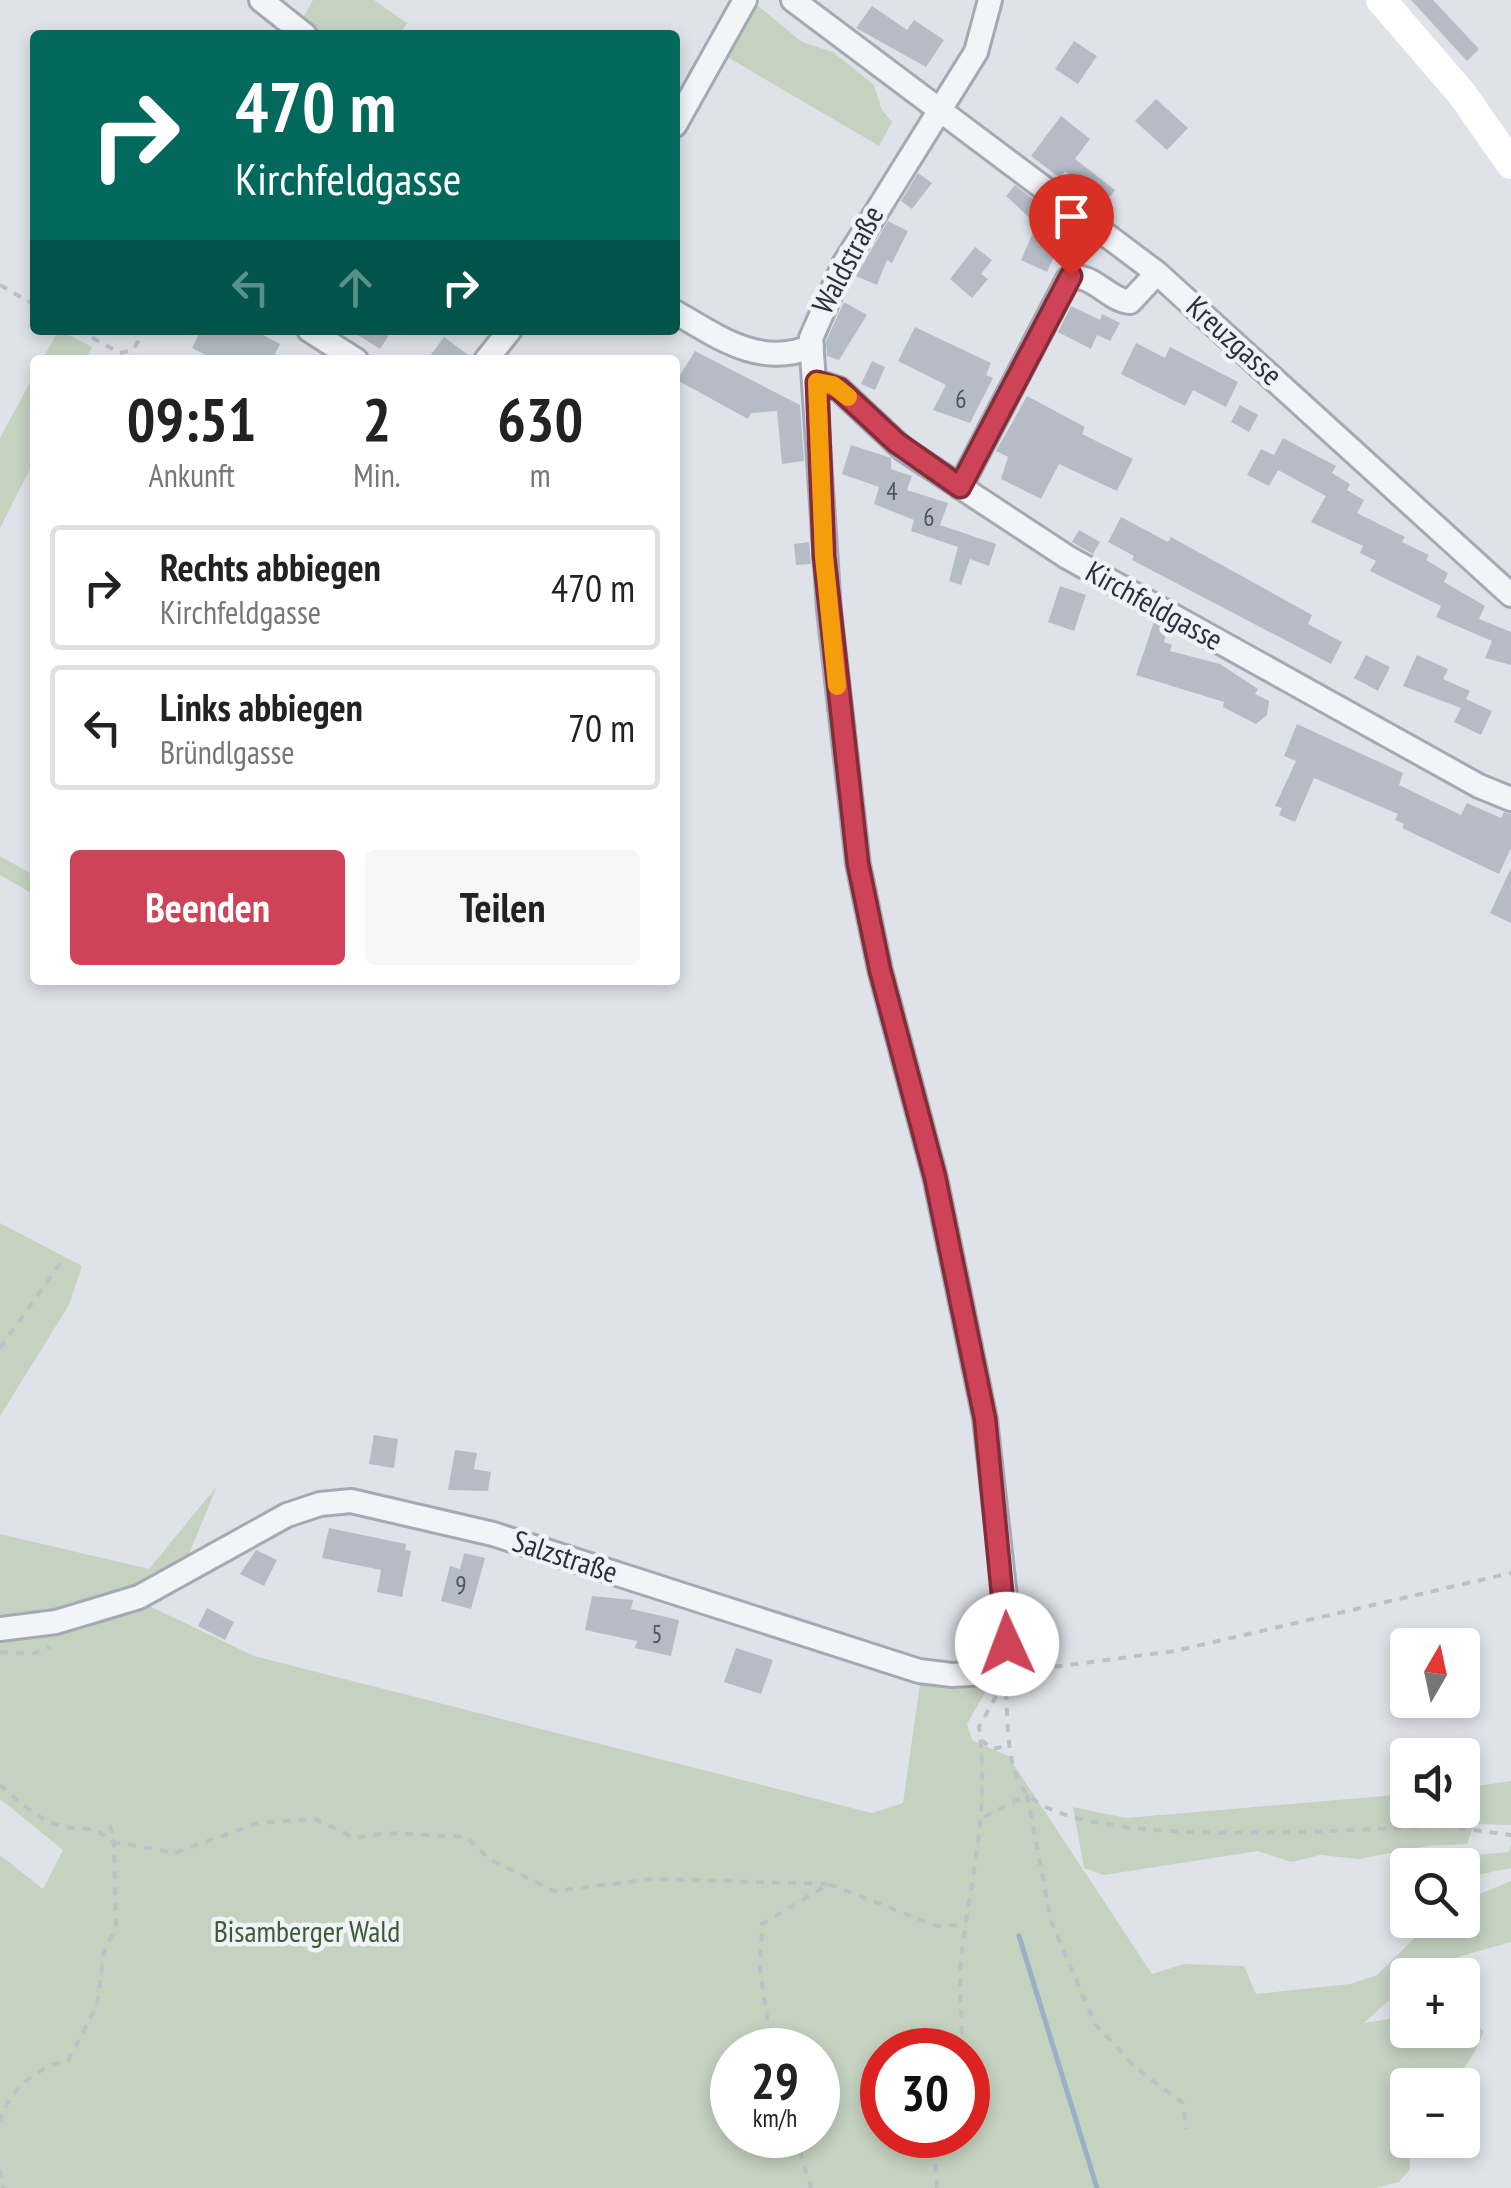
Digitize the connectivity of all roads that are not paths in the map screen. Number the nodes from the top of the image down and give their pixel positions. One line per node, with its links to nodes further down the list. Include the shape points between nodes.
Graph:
1 (261, 0): 6 (street)
2 (744, 0): 8 (street)
3 (793, 0): 7 (street, Kreuzgasse)
4 (990, 0): 7 (street, Waldstraße, via 981,41)
5 (1380, 0): 9 (main road, via 1462,94)
6 (299, 30)
7 (938, 110): 10 (street, Kreuzgasse); 14 (street, Waldstraße, via 844,264 814,326)
8 (680, 116)
9 (1511, 164)
10 (1157, 274): 18 (street, via 1130,302 1084,277 1068,279); 19 (street, Kreuzgasse)
11 (680, 315): 14 (street, via 768,355)
12 (317, 335): 15 (street)
13 (506, 335): 16 (street)
14 (812, 346): 17 (street, Waldstraße)
15 (348, 355)
16 (490, 355)
17 (817, 382): 18 (street, Kirchfeldgasse, via 839,389 896,442); 22 (street, Waldstraße, via 824,556 856,847 985,1419 1006,1606)
18 (960, 487): 20 (street, Kirchfeldgasse, via 1129,592)
19 (1511, 595)
20 (1511, 799)
21 (0, 1629): 22 (street, Salzstraße, via 56,1622 139,1597 287,1515 320,1504 363,1502 493,1534 919,1670)
22 (1004, 1672)

